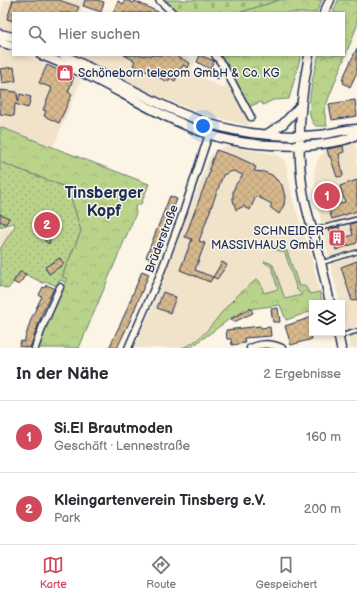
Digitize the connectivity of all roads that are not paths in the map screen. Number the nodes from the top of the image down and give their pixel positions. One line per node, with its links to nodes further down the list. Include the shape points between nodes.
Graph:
1 (159, 0): 3 (street)
2 (330, 0): 4 (main road)
3 (172, 12)
4 (324, 12)
5 (0, 34): 6 (main road)
6 (12, 37)
7 (0, 42): 8 (main road)
8 (12, 46)
9 (46, 56): 13 (main road)
10 (65, 56): 13 (main road)
11 (216, 56): 16 (street)
12 (309, 56): 15 (main road)
13 (92, 73): 14 (main road)
14 (106, 80): 17 (main road); 19 (main road, via 169,118)
15 (301, 105): 20 (main road, via 283,124); 22 (main road)
16 (251, 117)
17 (212, 125): 19 (main road); 20 (main road)
18 (357, 129): 22 (main road)
19 (209, 134): 23 (main road, via 246,143); 34 (street, Brüderstraße, via 183,214)
20 (267, 134): 22 (main road)
21 (357, 134): 23 (main road, via 326,143)
22 (300, 136): 23 (main road)
23 (299, 146): 25 (main road, via 303,192)
24 (357, 218): 25 (lane)
25 (313, 230): 27 (main road)
26 (357, 252): 27 (lane)
27 (321, 263): 29 (main road)
28 (60, 287): 33 (street)
29 (329, 300)
30 (357, 331): 31 (lane)
31 (345, 334)
32 (338, 336): 37 (main road)
33 (35, 348)
34 (128, 348)
35 (250, 348): 36 (street, via 262,344)
36 (282, 348)
37 (342, 348)

